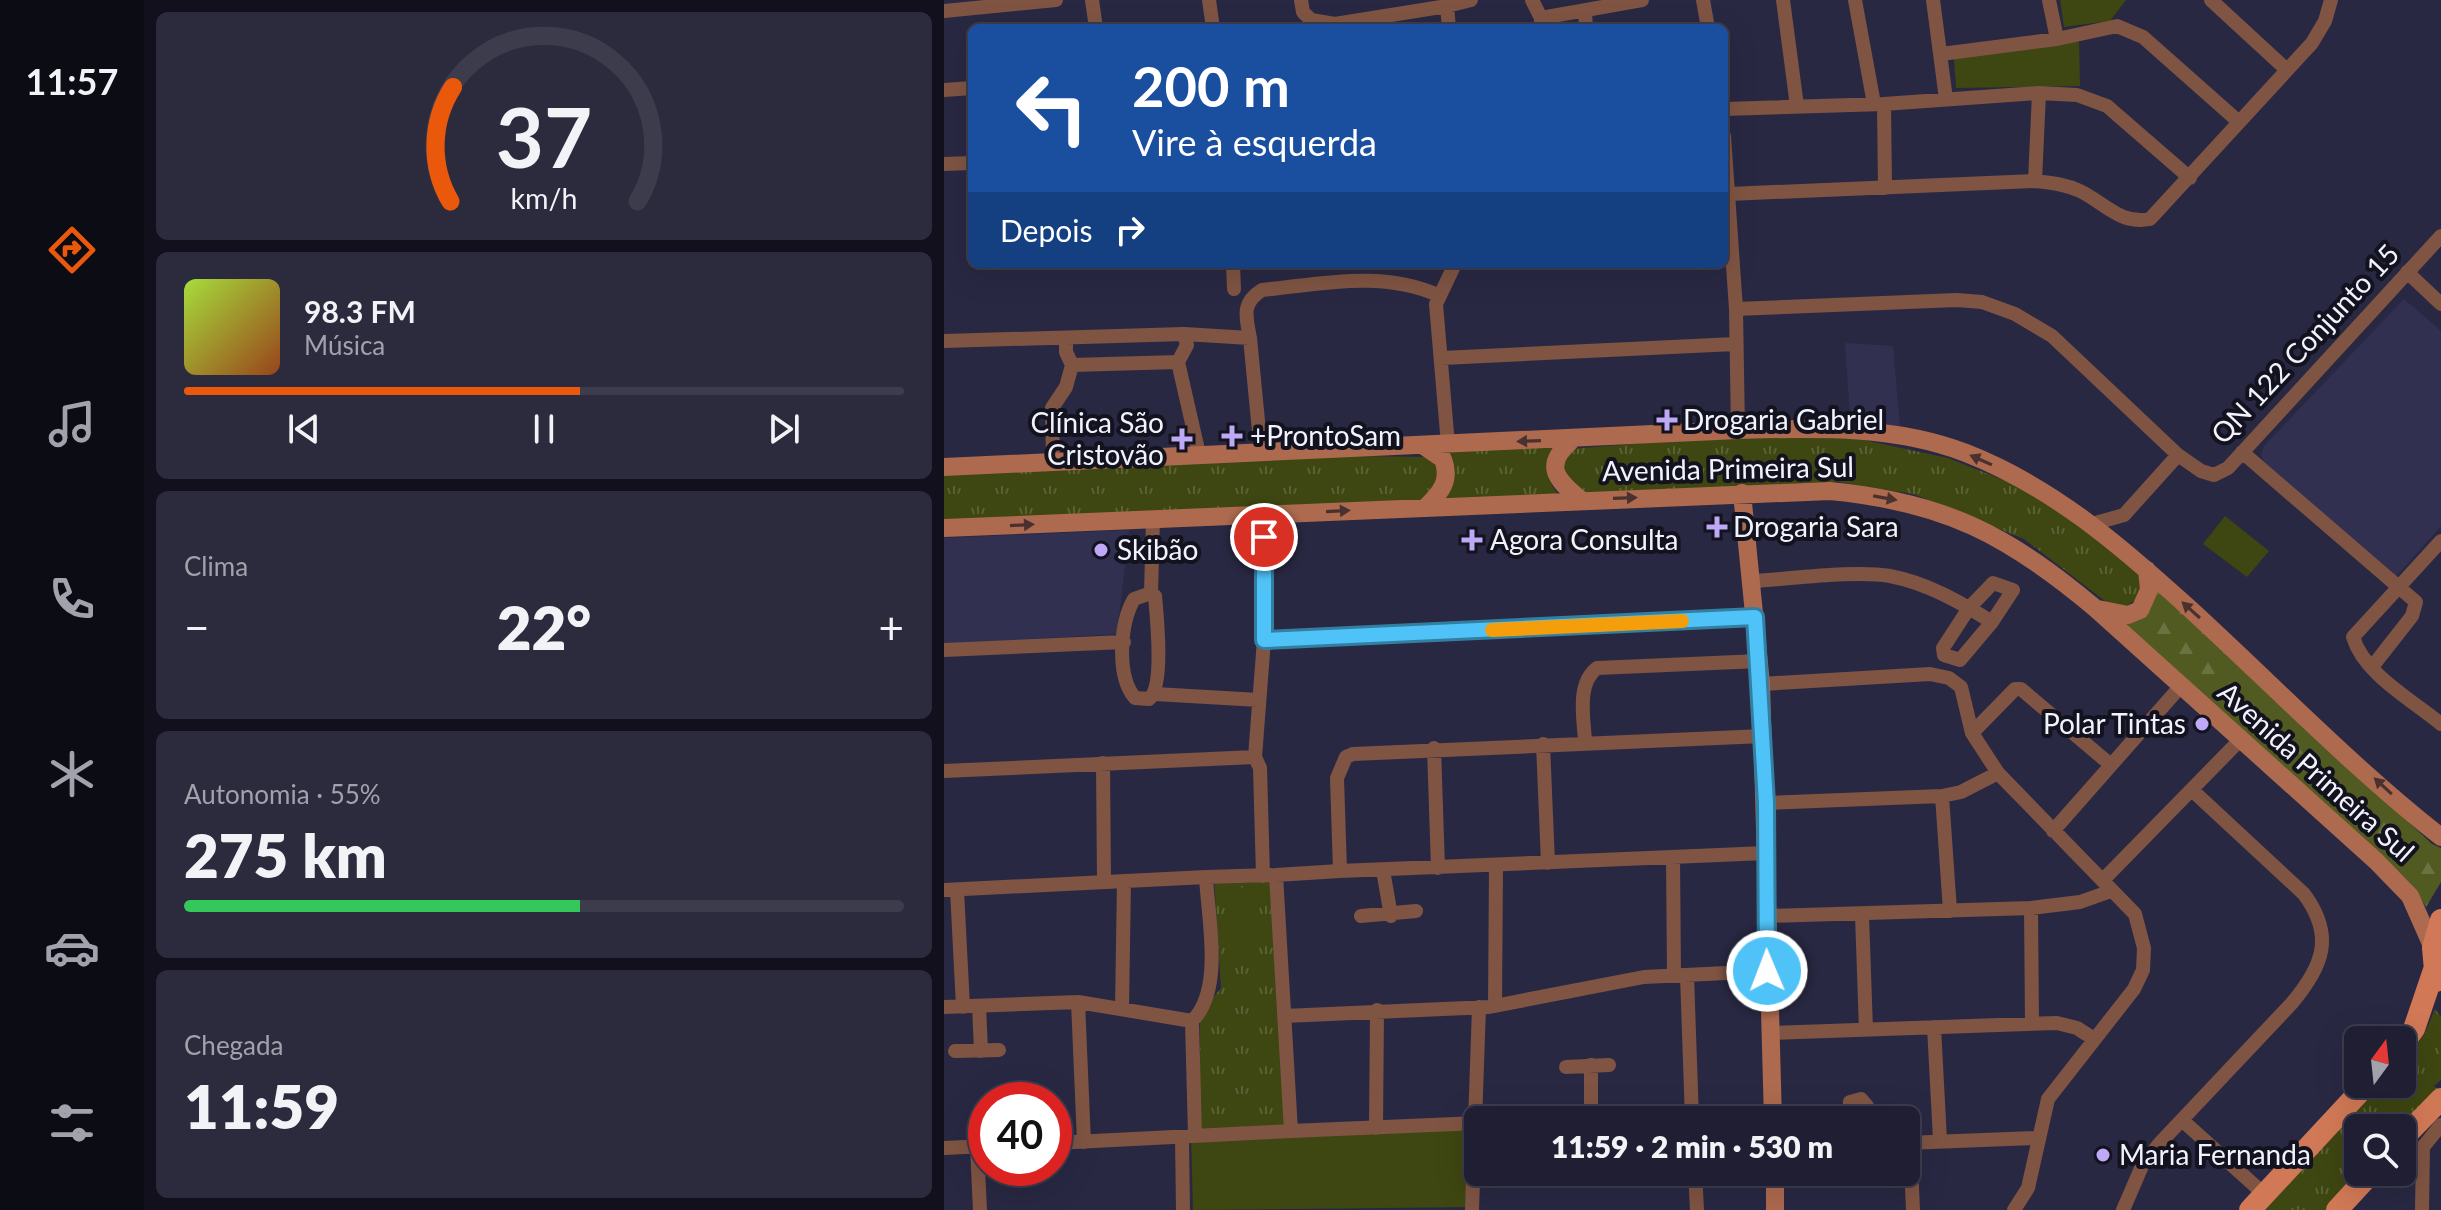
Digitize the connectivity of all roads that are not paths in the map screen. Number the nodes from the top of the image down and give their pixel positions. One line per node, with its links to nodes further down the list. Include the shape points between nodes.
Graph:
1 (1056, 0): 17 (street)
2 (1092, 0): 20 (street)
3 (1209, 0): 21 (street)
4 (1301, 0): 16 (street, via 1303,12 1324,24)
5 (1471, 0): 16 (street)
6 (1532, 0): 19 (street)
7 (1642, 0): 18 (street)
8 (1703, 0): 24 (street)
9 (1783, 0): 33 (street)
10 (1855, 0): 32 (street)
11 (1933, 0): 26 (street)
12 (2049, 0): 25 (street)
13 (2211, 0): 15 (street)
14 (2331, 0): 27 (street, via 2312,43)
15 (2227, 5): 27 (street)
16 (1447, 6): 22 (street)
17 (944, 11)
18 (1585, 12): 19 (street); 23 (street)
19 (1541, 23)
20 (1095, 24)
21 (1212, 24)
22 (1449, 24)
23 (1586, 24)
24 (1707, 24)
25 (2057, 39): 26 (street); 35 (street, via 2117,26 2135,32)
26 (1941, 54): 31 (street)
27 (2287, 70): 35 (street)
28 (968, 88): 29 (street)
29 (944, 90)
30 (2039, 93): 31 (street); 38 (street, via 2077,95 2107,106); 39 (street)
31 (1946, 99): 32 (street)
32 (1879, 104): 33 (street); 41 (street)
33 (1797, 106): 34 (street)
34 (1728, 109)
35 (2239, 122): 38 (street)
36 (968, 163): 37 (street)
37 (944, 164)
38 (2190, 178): 39 (street, via 2150,219 2132,221 2081,192)
39 (2035, 181): 41 (street)
40 (1728, 185): 42 (street)
41 (1885, 188): 42 (street)
42 (1729, 194): 43 (street)
43 (1728, 216)
44 (2441, 236): 48 (street, QN 122 Conjunto 15)
45 (1728, 247): 52 (street)
46 (1233, 268): 49 (street)
47 (1453, 268): 50 (street)
48 (2407, 272): 51 (street); 67 (street, QN 122 Conjunto 15)
49 (1234, 289)
50 (1438, 295): 55 (street, via 1413,283 1374,279 1262,290 1245,310); 58 (street)
51 (2441, 304)
52 (1736, 309): 57 (street); 69 (street, QN 122 Conjunto 15, via 1982,302 2052,336)
53 (1184, 334): 54 (street); 55 (street); 59 (street, via 1187,345)
54 (1066, 338): 56 (street); 60 (street)
55 (1250, 338): 66 (street)
56 (944, 341)
57 (1735, 344): 58 (street); 62 (street)
58 (1442, 358): 61 (street)
59 (1178, 362): 60 (street); 68 (street)
60 (1072, 365): 70 (street, via 1052,408)
61 (1446, 415): 64 (street); 65 (street)
62 (1738, 430): 63 (main road, Avenida Primeira Sul); 78 (main road, Avenida Primeira Sul, one-way to 62, via 2017,476 1964,452 1909,437 1860,430)
63 (1572, 440): 64 (main road, Avenida Primeira Sul, one-way to 64); 73 (main road, via 1558,454 1555,470)
64 (1448, 445): 65 (main road, Avenida Primeira Sul)
65 (1424, 446): 66 (main road, Avenida Primeira Sul); 74 (main road, via 1443,459 1447,475)
66 (1261, 452): 68 (main road, Avenida Primeira Sul)
67 (2242, 452): 69 (street, QN 122 Conjunto 15, via 2222,474 2214,475); 84 (street)
68 (1199, 454): 70 (main road, Avenida Primeira Sul)
69 (2178, 455): 76 (street)
70 (1053, 461): 71 (main road, Avenida Primeira Sul)
71 (944, 467)
72 (1742, 493): 73 (main road, Avenida Primeira Sul, one-way to 72); 83 (main road); 87 (main road, Avenida Primeira Sul, one-way to 87, via 1830,491 1923,507 2000,537)
73 (1581, 500): 74 (main road, Avenida Primeira Sul)
74 (1426, 507): 75 (main road, Avenida Primeira Sul, one-way to 74)
75 (1264, 514): 77 (main road, Avenida Primeira Sul); 90 (street)
76 (2124, 515): 78 (street); 81 (street)
77 (1153, 519): 79 (main road, Avenida Primeira Sul, one-way to 77); 85 (street)
78 (2092, 524): 81 (main road, Avenida Primeira Sul)
79 (944, 528)
80 (2441, 541): 84 (street)
81 (2119, 548): 82 (main road, Avenida Primeira Sul)
82 (2147, 570): 87 (main road, via 2149,590 2140,610 2128,615); 115 (main road, Avenida Primeira Sul, one-way to 82)
83 (1753, 581): 86 (street, via 1886,575); 88 (main road)
84 (2399, 587): 94 (street, via 2415,607); 94 (street, via 2353,637)
85 (1151, 593): 91 (street, via 1131,604); 97 (street, via 1157,616)
86 (1969, 608): 89 (street); 89 (street, via 1993,583 2013,590); 89 (street, via 1943,648 1944,655 1960,660)
87 (2095, 608): 96 (main road, Avenida Primeira Sul)
88 (1755, 617): 90 (street); 93 (main road)
89 (1992, 622)
90 (1264, 640): 98 (street)
91 (1124, 642): 92 (street); 97 (street, via 1128,690 1135,698)
92 (944, 650)
93 (1760, 661): 95 (main road); 103 (street, via 1597,668 1589,674 1583,701)
94 (2372, 667): 99 (street)
95 (1761, 684): 100 (street, via 1930,674 1949,678 1961,687); 101 (main road)
96 (2180, 687): 102 (main road, Avenida Primeira Sul); 108 (street)
97 (1155, 694): 98 (street)
98 (1259, 700): 106 (street)
99 (2441, 724)
100 (1972, 733): 108 (street, via 2015,689 2021,689); 110 (street)
101 (1763, 736): 103 (street); 113 (main road)
102 (2240, 740): 111 (street); 137 (main road, Avenida Primeira Sul, via 2410,896)
103 (1585, 742): 104 (street)
104 (1543, 744): 105 (street); 118 (street)
105 (1434, 748): 120 (street); 122 (street, via 1346,757 1337,778)
106 (1255, 757): 107 (street); 123 (street)
107 (1103, 763): 109 (street); 126 (street)
108 (2111, 765): 114 (street)
109 (944, 771)
110 (1998, 773): 112 (street); 114 (street)
111 (2193, 791): 127 (street); 171 (street, via 2304,894 2316,909 2322,944 2312,979)
112 (1942, 796): 113 (street); 131 (street)
113 (1766, 803): 116 (main road)
114 (2053, 831): 127 (street)
115 (2441, 837)
116 (1766, 853): 117 (street); 135 (main road)
117 (1673, 857): 118 (street); 139 (street)
118 (1548, 863): 119 (street)
119 (1496, 865): 120 (street); 143 (street)
120 (1438, 868): 121 (street)
121 (1383, 870): 122 (street); 134 (street)
122 (1340, 871): 123 (street)
123 (1270, 875): 124 (street); 149 (street)
124 (1206, 877): 125 (street); 150 (street, via 1211,981 1205,1005)
125 (1124, 881): 126 (street); 147 (street)
126 (1104, 882): 128 (street)
127 (2108, 885): 129 (street, via 2080,902); 156 (street, via 2141,928 2143,970)
128 (950, 890): 145 (street)
129 (2031, 908): 131 (street); 151 (street)
130 (1416, 911): 134 (street)
131 (1950, 911): 132 (street)
132 (1862, 915): 135 (street); 154 (street)
133 (1361, 916): 134 (street)
134 (1391, 916)
135 (1766, 916): 138 (main road)
136 (2441, 920): 137 (main road)
137 (2433, 959): 140 (main road); 152 (main road)
138 (1767, 971): 139 (street); 155 (main road)
139 (1680, 975): 143 (street, via 1612,981); 167 (street)
140 (2441, 994)
141 (1078, 1002): 142 (street); 147 (street); 182 (street)
142 (979, 1006): 145 (street); 159 (street)
143 (1495, 1006): 146 (street)
144 (944, 1007): 145 (street)
145 (963, 1007)
146 (1479, 1007): 148 (street); 165 (street)
147 (1122, 1009): 150 (street)
148 (1377, 1010): 149 (street); 175 (street)
149 (1284, 1016): 176 (street)
150 (1192, 1021): 177 (street)
151 (2032, 1023): 153 (street); 156 (street, via 2077,1028)
152 (2415, 1026)
153 (1934, 1027): 154 (street); 179 (street)
154 (1866, 1030): 155 (street)
155 (1769, 1033): 168 (main road)
156 (2094, 1039): 178 (street, via 2048,1099)
157 (999, 1050): 159 (street)
158 (955, 1051): 159 (street)
159 (981, 1051)
160 (1591, 1065): 161 (street); 162 (street); 166 (street)
161 (1609, 1065)
162 (1566, 1067)
163 (2354, 1098): 191 (main road)
164 (2441, 1099): 173 (main road)
165 (1477, 1106)
166 (1591, 1106)
167 (1691, 1106)
168 (1772, 1106)
169 (1848, 1106): 170 (street, via 1861,1099)
170 (1867, 1106)
171 (2183, 1121): 191 (street); 199 (street, via 2142,1166)
172 (1464, 1124): 175 (street)
173 (2416, 1125)
174 (2441, 1125): 201 (street, via 2423,1147)
175 (1376, 1128): 176 (street)
176 (1291, 1131): 177 (street)
177 (1188, 1136): 182 (street); 193 (street)
178 (2037, 1138): 179 (street); 198 (street, via 2028,1188)
179 (1940, 1140): 180 (street)
180 (1920, 1141)
181 (1072, 1142): 182 (street)
182 (1084, 1142)
183 (968, 1147): 184 (street)
184 (944, 1148)
185 (981, 1186): 192 (street)
186 (1473, 1186): 194 (street)
187 (1696, 1186): 195 (street)
188 (1775, 1186): 196 (main road)
189 (1911, 1186): 197 (street)
190 (2359, 1186): 200 (main road)
191 (2257, 1202)
192 (980, 1210)
193 (1183, 1210)
194 (1472, 1210)
195 (1697, 1210)
196 (1775, 1210)
197 (1913, 1210)
198 (2014, 1210)
199 (2123, 1210)
200 (2337, 1210)
201 (2422, 1210)

